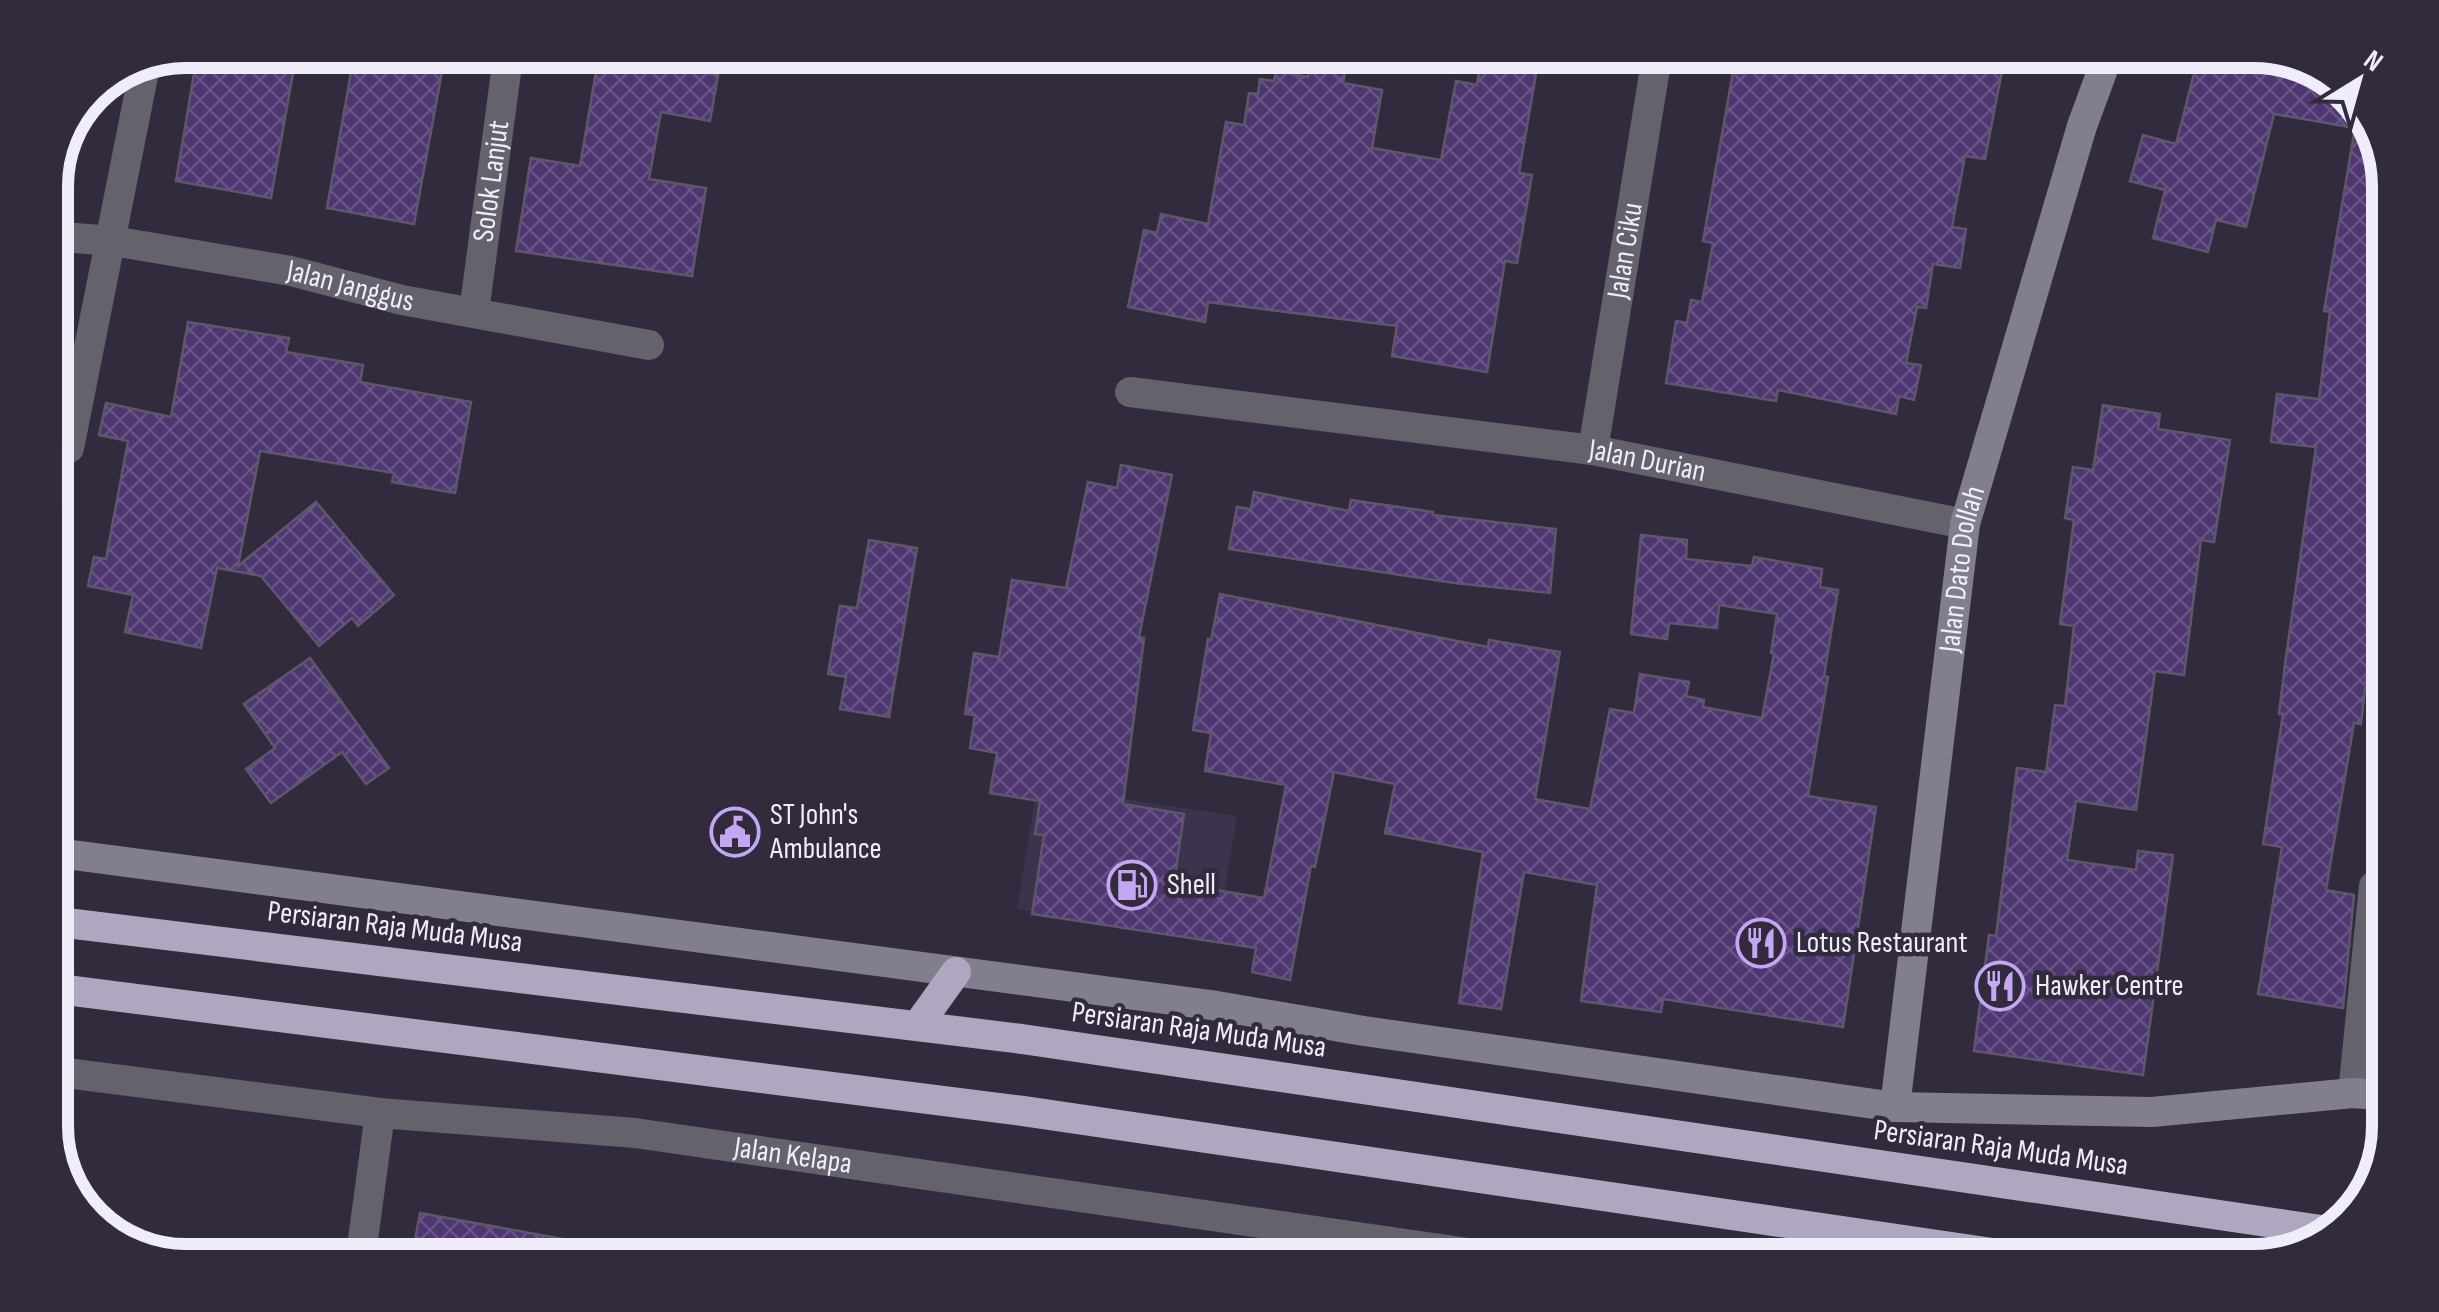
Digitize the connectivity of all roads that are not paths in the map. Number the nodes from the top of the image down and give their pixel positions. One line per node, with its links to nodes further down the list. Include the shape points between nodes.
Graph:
1 (508, 68): 7 (street, Solok Lanjut)
2 (1655, 68): 11 (street, Jalan Ciku)
3 (2103, 68): 12 (street, Jalan Dato Dollah)
4 (144, 75): 6 (street)
5 (68, 238): 6 (street, Jalan Janggus)
6 (112, 242): 7 (street, Jalan Janggus, via 291,271); 10 (street)
7 (474, 312): 8 (street, Jalan Janggus)
8 (649, 345)
9 (1130, 392): 11 (street, Jalan Durian)
10 (69, 448)
11 (1593, 450): 12 (street, Jalan Durian)
12 (1965, 524): 22 (street, Jalan Dato Dollah)
13 (68, 854): 16 (street)
14 (2372, 909): 20 (street)
15 (68, 922): 18 (highway, Persiaran Raja Muda Musa)
16 (956, 972): 18 (highway); 22 (street)
17 (68, 990): 27 (highway, via 1022,1111)
18 (918, 1025): 24 (highway, Persiaran Raja Muda Musa)
19 (68, 1073): 23 (street, Jalan Kelapa)
20 (2354, 1093): 21 (street); 22 (street, via 2152,1112)
21 (2372, 1095)
22 (1896, 1107)
23 (380, 1113): 25 (street); 26 (street, Jalan Kelapa, via 635,1133)
24 (2312, 1229)
25 (362, 1244)
26 (1407, 1244)
27 (1930, 1244)

